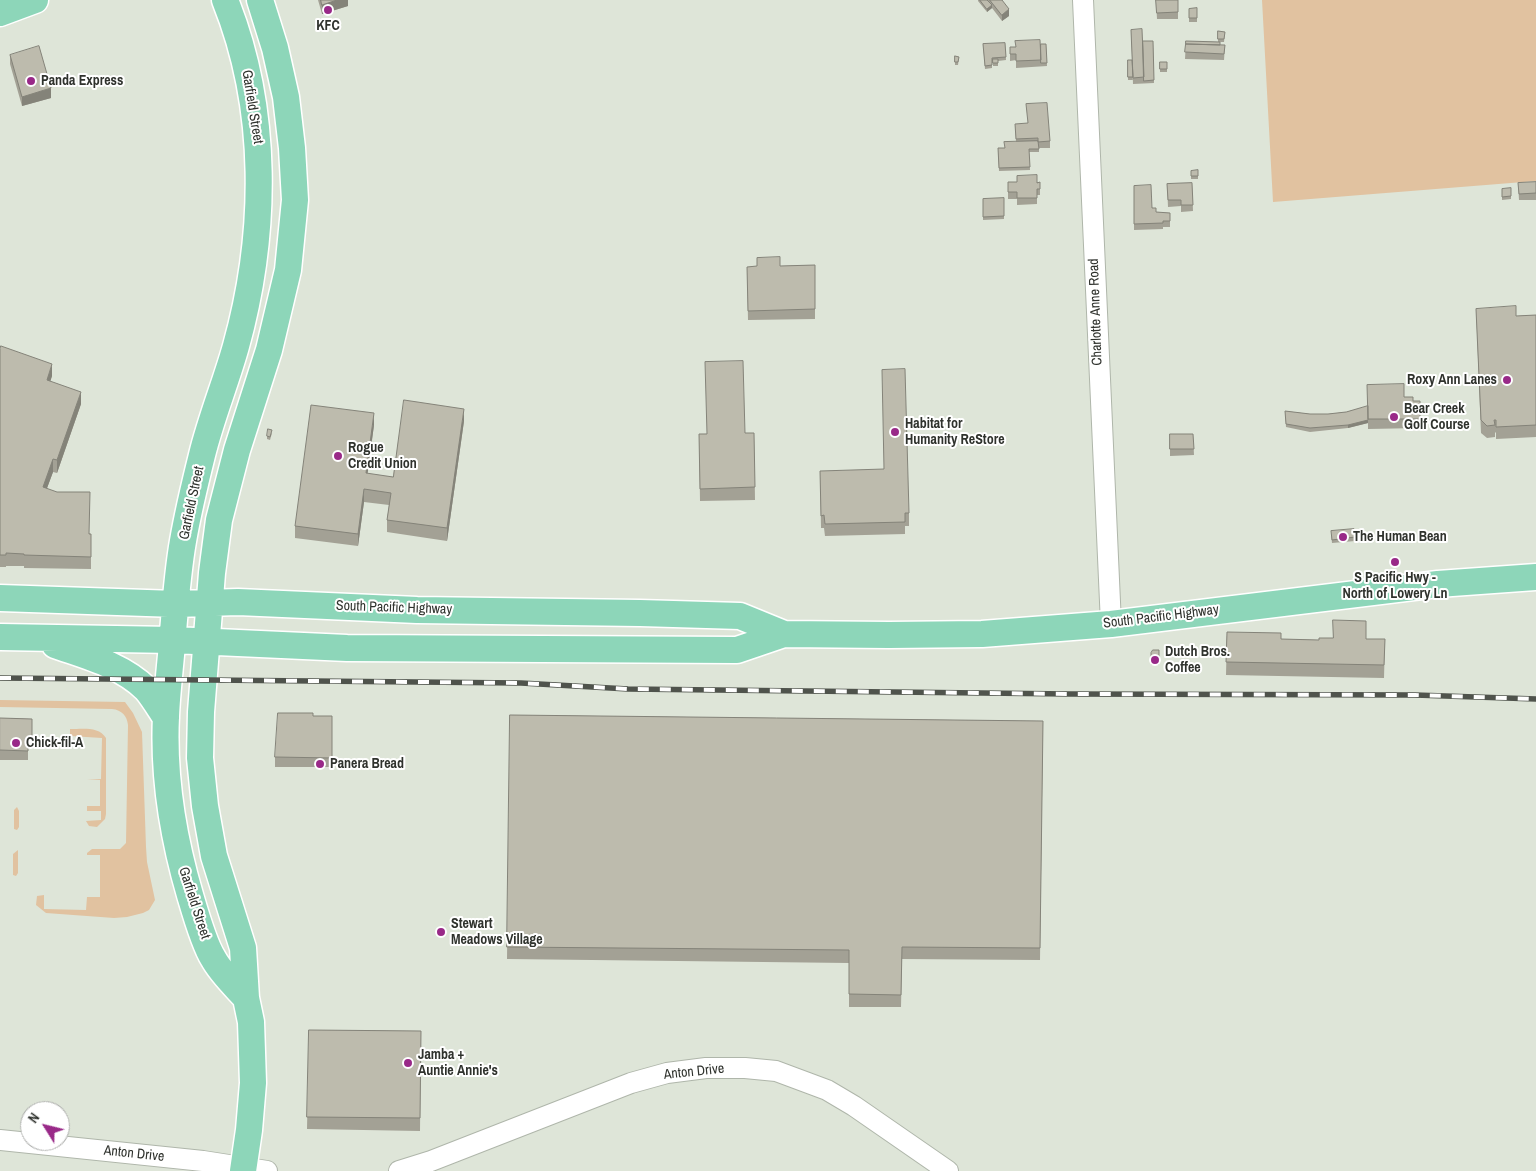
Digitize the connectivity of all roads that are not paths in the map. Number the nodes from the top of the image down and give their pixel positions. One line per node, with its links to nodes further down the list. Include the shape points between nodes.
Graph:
1 (35, 0): 5 (main road)
2 (225, 0): 9 (main road, Garfield Street, via 244,60 252,102 258,151 259,202 250,281 236,345 203,452 183,541)
3 (260, 0): 8 (main road, Garfield Street, via 286,97 295,200 288,270 269,350 219,520)
4 (1083, 0): 10 (street, Charlotte Anne Road)
5 (0, 13)
6 (1536, 577): 10 (main road, South Pacific Highway, via 1438,584)
7 (0, 598): 9 (main road, South Pacific Highway)
8 (210, 602): 9 (main road, South Pacific Highway); 11 (main road, South Pacific Highway, via 416,610 740,616); 15 (main road, Garfield Street)
9 (176, 604): 14 (main road, Garfield Street)
10 (1111, 624): 11 (main road, South Pacific Highway, via 982,634)
11 (784, 634): 15 (main road, South Pacific Highway, via 737,650 347,648)
12 (0, 637): 13 (main road, South Pacific Highway)
13 (33, 637): 14 (main road, South Pacific Highway); 16 (main road, via 118,669 146,690)
14 (173, 640): 15 (main road, South Pacific Highway); 16 (main road, Garfield Street)
15 (206, 642): 17 (main road, Garfield Street, via 200,730 205,806 214,856 244,948)
16 (166, 718): 17 (main road, Garfield Street, via 170,807 186,881 212,958)
17 (246, 998): 19 (main road, Garfield Street, via 251,1022 253,1084)
18 (0, 1140): 19 (street, Anton Drive)
19 (251, 1170)
20 (400, 1171): 21 (street, Anton Drive, via 631,1083 667,1073 718,1068 776,1071 827,1090)
21 (948, 1171)

